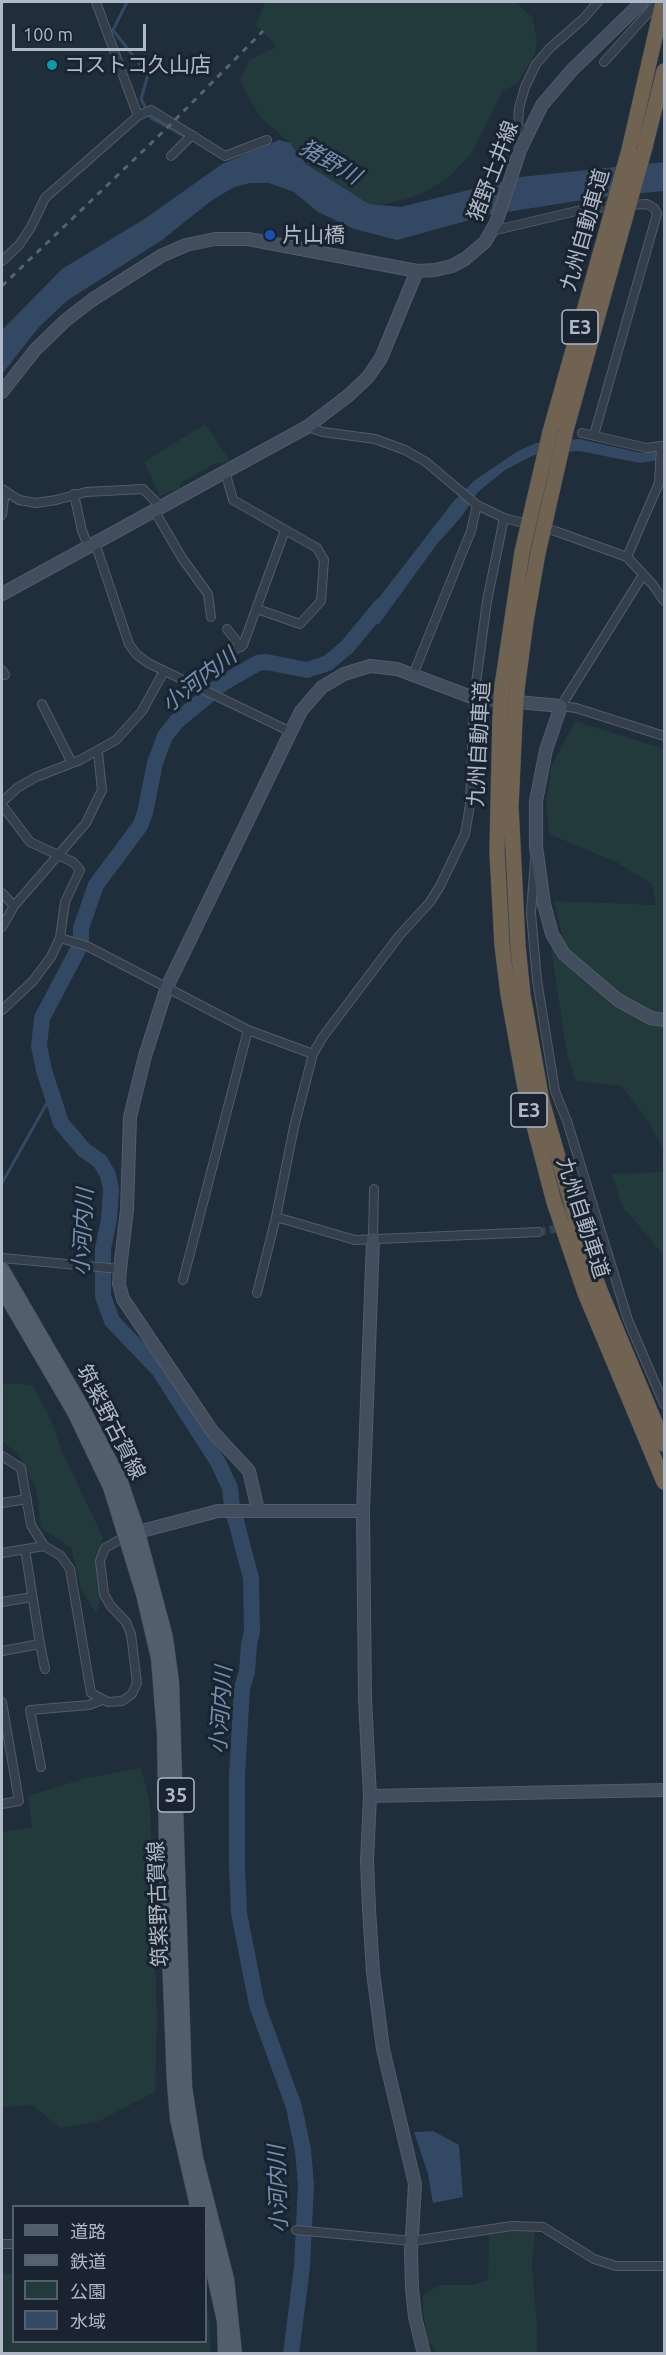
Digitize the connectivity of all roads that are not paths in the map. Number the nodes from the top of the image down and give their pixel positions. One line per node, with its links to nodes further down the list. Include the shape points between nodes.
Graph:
1 (96, 2): 7 (street)
2 (598, 2): 8 (street, via 536,64 519,108 518,127)
3 (642, 2): 8 (street, 猪野土井線, via 556,87)
4 (661, 2): 5 (street); 12 (highway, 九州自動車道 / E3, bridge)
5 (604, 62)
6 (664, 71): 12 (highway, 九州自動車道 / E3, bridge, via 645,147)
7 (138, 116): 9 (street, via 151,110); 14 (street, via 45,198 19,245)
8 (527, 132): 13 (street, 猪野土井線)
9 (192, 135): 10 (street, via 225,156); 11 (street)
10 (267, 140)
11 (171, 156)
12 (617, 222): 40 (highway, 九州自動車道 / E3, bridge, via 566,430); 40 (highway, 九州自動車道 / E3, bridge, via 550,432 522,552)
13 (494, 227): 15 (street, 猪野土井線, via 477,251 465,259 452,266); 19 (street, via 585,209 647,204 657,214)
14 (2, 261)
15 (417, 271): 16 (street, 猪野土井線, via 248,239 215,239 186,245 161,256 66,320 35,350); 17 (street, via 381,358 368,378)
16 (2, 392)
17 (306, 427): 20 (street); 23 (street, via 375,439 405,450 426,462)
18 (582, 433): 19 (street)
19 (594, 435): 29 (street, via 647,448 661,446 659,483)
20 (225, 471): 24 (street); 27 (street, via 233,500)
21 (3, 490): 22 (street, via 18,500 36,503); 25 (street)
22 (74, 494): 24 (street, via 143,489); 28 (street, via 82,531)
23 (477, 505): 26 (street); 39 (street, via 471,531)
24 (157, 508): 28 (street); 34 (street, via 182,558 208,594)
25 (2, 515)
26 (504, 518): 29 (street, via 555,531); 41 (street, via 487,601)
27 (285, 531): 33 (street); 33 (street, via 317,548 324,560 321,601 300,624)
28 (92, 545): 31 (street); 38 (street, via 129,644 148,663)
29 (627, 557): 30 (street)
30 (643, 575): 32 (street); 43 (street)
31 (2, 594)
32 (664, 601)
33 (257, 609): 36 (street)
34 (211, 617)
35 (227, 628): 36 (street)
36 (241, 646): 37 (street)
37 (222, 657)
38 (164, 671): 45 (street); 47 (street, via 142,711 116,740)
39 (413, 675): 41 (street); 45 (street, via 370,666 344,674 322,687 301,711)
40 (510, 688): 44 (highway, 九州自動車道 / E3, bridge)
41 (474, 698): 43 (street); 60 (street, via 470,805 465,834 430,902 392,946)
42 (42, 704): 48 (street)
43 (561, 706): 46 (street); 50 (street, via 546,750 536,801)
44 (508, 718): 74 (highway, 九州自動車道 / E3, via 518,946 542,1101 585,1251); 76 (highway, 九州自動車道 / E3, via 497,851 502,945 526,1099 554,1203 581,1282)
45 (291, 732): 56 (street)
46 (664, 736)
47 (98, 752): 48 (street); 51 (street, via 102,790 86,823)
48 (72, 763): 49 (street, via 16,788)
49 (2, 803): 51 (street, via 30,842)
50 (536, 846): 58 (street, via 544,904 552,934 564,954 618,1000 651,1018); 63 (street, via 531,913 537,980 555,1091)
51 (58, 855): 53 (street); 55 (street, via 80,870 65,902)
52 (2, 893): 53 (street)
53 (14, 906): 54 (street)
54 (2, 927)
55 (62, 939): 56 (street, via 87,946); 57 (street, via 33,981)
56 (166, 987): 59 (street); 69 (street, via 130,1117 128,1210)
57 (2, 1010)
58 (664, 1020)
59 (248, 1030): 60 (street); 70 (street)
60 (313, 1054): 62 (street)
61 (374, 1189): 66 (street)
62 (276, 1217): 66 (street, via 355,1240); 72 (street)
63 (597, 1219): 64 (street); 73 (street, via 628,1320)
64 (587, 1224)
65 (538, 1232): 66 (street)
66 (373, 1239): 80 (street)
67 (2, 1258): 69 (street)
68 (2, 1269): 81 (main road, 筑紫野古賀線 / 35, via 98,1435 121,1482)
69 (116, 1269): 79 (street, via 123,1299 212,1431 249,1471)
70 (183, 1280)
71 (2, 1289): 81 (main road, 筑紫野古賀線 / 35, via 88,1439)
72 (256, 1293)
73 (664, 1404)
74 (664, 1443)
75 (2, 1456): 77 (street, via 21,1468)
76 (664, 1482)
77 (27, 1499): 78 (street); 82 (street, via 31,1525)
78 (2, 1503)
79 (254, 1510): 80 (street); 81 (street, via 219,1511)
80 (363, 1511): 95 (street)
81 (132, 1534): 90 (street, via 105,1548 100,1561 104,1594 131,1634 137,1683 132,1694 122,1701); 97 (main road, 筑紫野古賀線 / 35, via 162,1683 174,2083 177,2119); 98 (main road, 筑紫野古賀線 / 35, via 166,1638 172,1683 185,2087)
82 (44, 1546): 83 (street); 90 (street, via 61,1556 70,1569 88,1682 91,1692)
83 (25, 1548): 84 (street); 85 (street)
84 (2, 1552)
85 (32, 1597): 86 (street); 87 (street)
86 (2, 1602)
87 (40, 1644): 88 (street); 89 (street)
88 (2, 1651)
89 (45, 1669)
90 (102, 1700): 93 (street, via 89,1705 30,1710)
91 (2, 1702): 92 (street)
92 (6, 1752): 96 (street, via 18,1801)
93 (41, 1767)
94 (664, 1790): 95 (street)
95 (370, 1796): 101 (street, via 367,1861 372,1972 383,2049 415,2184)
96 (2, 1804)
97 (197, 2205)
98 (207, 2205)
99 (207, 2206): 105 (main road, 筑紫野古賀線 / 35, via 227,2279)
100 (296, 2230): 101 (street)
101 (412, 2241): 103 (street, via 512,2226 543,2227 594,2259 616,2266); 106 (street, via 415,2317)
102 (207, 2244): 104 (main road, via 224,2321)
103 (664, 2266)
104 (225, 2354)
105 (236, 2354)
106 (424, 2354)

